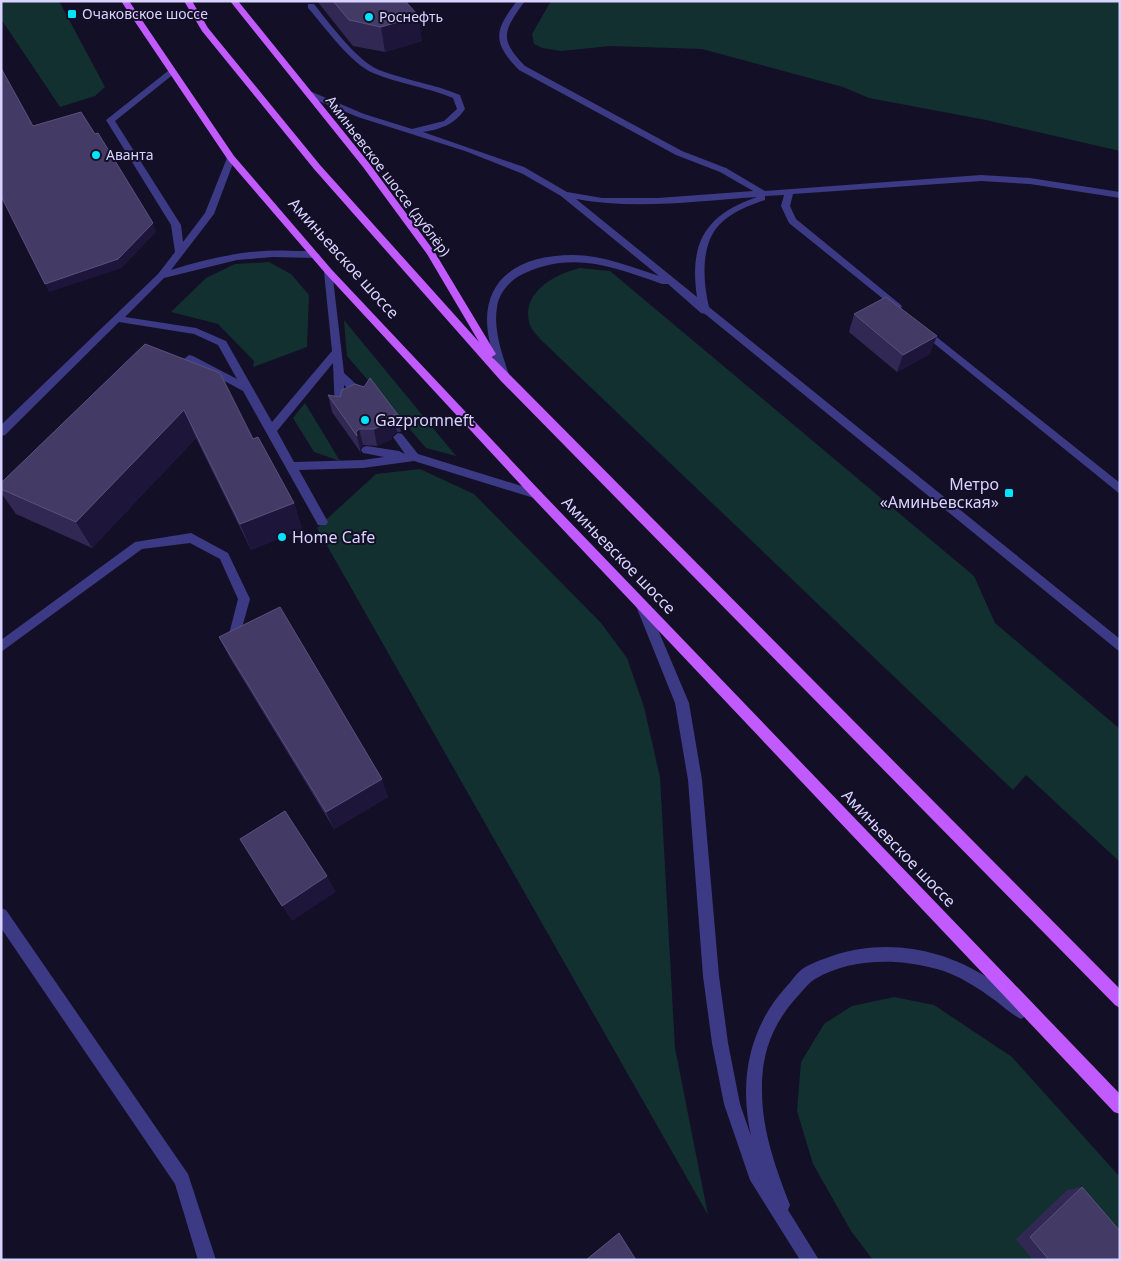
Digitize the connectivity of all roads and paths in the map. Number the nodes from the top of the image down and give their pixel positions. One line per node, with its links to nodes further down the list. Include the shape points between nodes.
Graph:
1 (125, 1): 6 (main road, Аминьевское шоссе)
2 (188, 1): 24 (main road, via 205,28 317,167)
3 (234, 1): 7 (main road, Аминьевское шоссе (дублёр))
4 (521, 1): 11 (street, via 503,23 501,34 511,57 522,68 679,153 723,170)
5 (311, 6): 8 (street, via 348,50 374,71 439,89 458,98 461,109 454,121)
6 (172, 73): 9 (main road, Аминьевское шоссе); 14 (street, via 110,120 176,225)
7 (309, 94): 8 (street, via 371,121); 24 (main road, Аминьевское шоссе (дублёр), via 432,252)
8 (413, 132): 12 (street, via 524,170)
9 (231, 158): 14 (street, via 209,214); 15 (main road, Аминьевское шоссе)
10 (791, 191): 11 (street); 13 (street, via 980,178 1030,181); 19 (street, via 742,205 713,226 702,255 699,285); 34 (street, via 785,199 784,209 792,222)
11 (762, 193): 12 (street, via 658,201 602,201)
12 (564, 194): 18 (street)
13 (1120, 195)
14 (179, 251): 17 (street)
15 (315, 255): 16 (main road, Аминьевское шоссе); 17 (street, via 249,253)
16 (329, 272): 21 (street); 35 (main road, Аминьевское шоссе)
17 (161, 276): 20 (street)
18 (673, 285): 19 (street); 24 (street, via 608,261 564,256 537,261 509,276 497,292 490,313)
19 (705, 311): 40 (street)
20 (119, 319): 25 (street, via 196,331 222,343); 28 (street)
21 (337, 351): 23 (street); 29 (street)
22 (189, 359): 25 (street)
23 (339, 374): 26 (street); 27 (street)
24 (505, 378): 42 (main road)
25 (246, 388): 29 (street)
26 (366, 398)
27 (340, 409)
28 (1, 432)
29 (270, 432): 33 (street)
30 (398, 437): 32 (street)
31 (367, 450): 32 (street)
32 (414, 457): 33 (street, via 363,464); 35 (street)
33 (289, 466): 36 (street)
34 (1120, 490)
35 (537, 495): 37 (main road, Аминьевское шоссе)
36 (322, 522)
37 (642, 606): 43 (main road, Аминьевское шоссе); 45 (street, via 682,703 694,780 711,976 732,1104 756,1174)
38 (234, 638): 39 (street, via 244,598 224,556 191,538 139,545)
39 (1, 647)
40 (1120, 647)
41 (1, 915): 46 (street, via 182,1180)
42 (1120, 1000)
43 (1084, 1068): 44 (main road, Аминьевское шоссе); 45 (street, via 1011,1002 954,968 896,954 845,959 807,976 773,1012 757,1054 754,1106 768,1172)
44 (1120, 1106)
45 (798, 1244): 47 (street)
46 (207, 1260)
47 (810, 1260)

